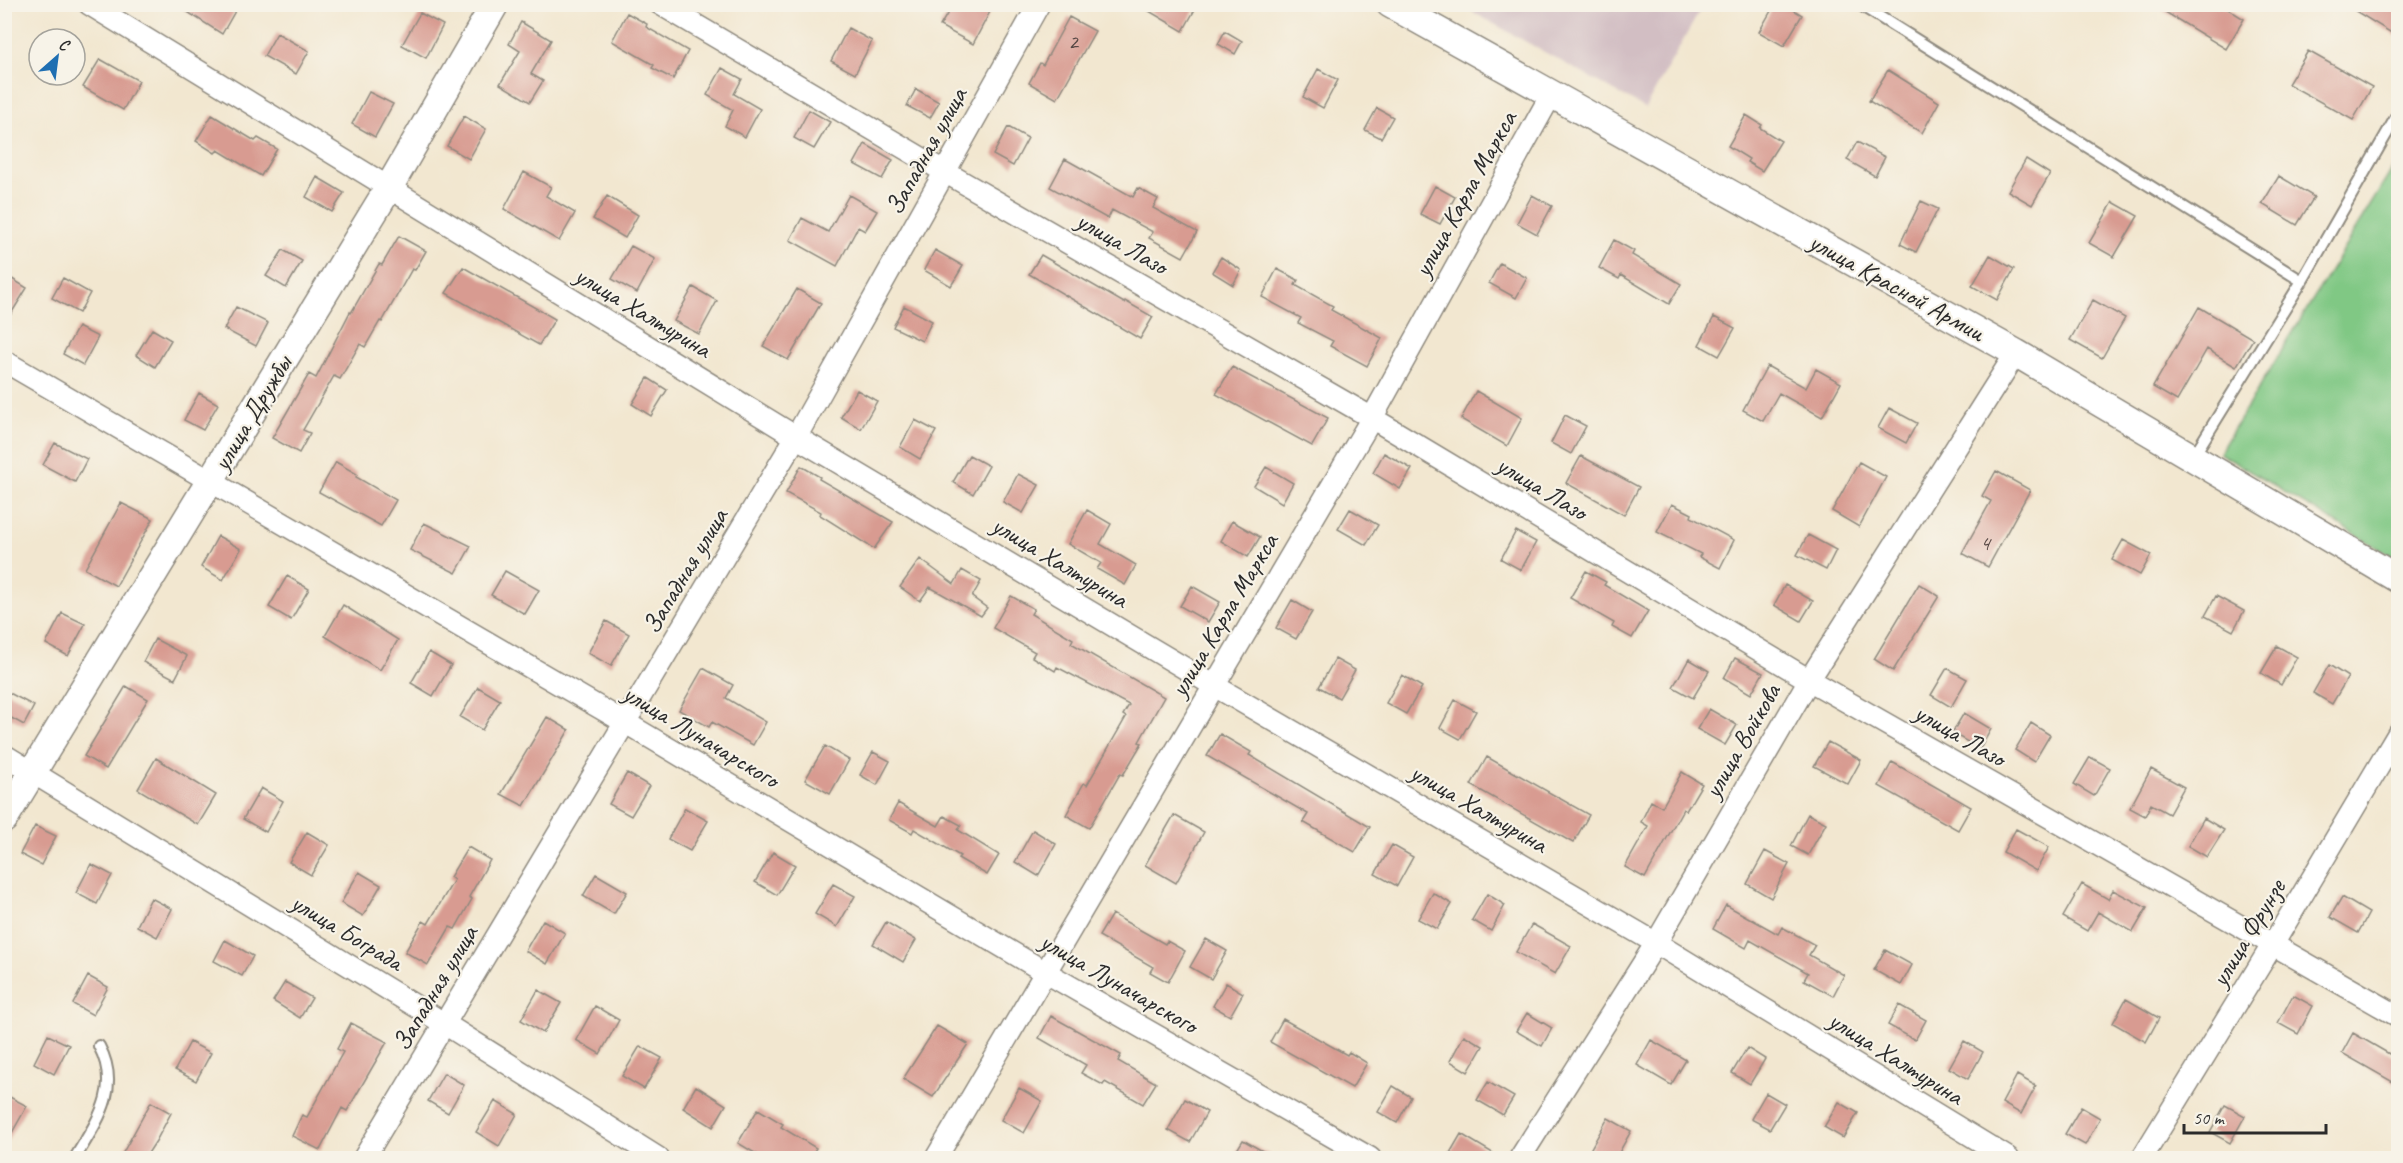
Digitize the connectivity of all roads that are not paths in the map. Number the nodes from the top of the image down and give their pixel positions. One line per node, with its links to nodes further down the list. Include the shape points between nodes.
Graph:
1 (89, 4): 10 (street, улица Халтурина)
2 (495, 4): 10 (street, улица Дружбы)
3 (660, 4): 9 (street, улица Лазо)
4 (1039, 4): 9 (street, Западная улица)
5 (1390, 4): 7 (street, улица Красной Армии)
6 (1859, 4): 11 (lane)
7 (1551, 95): 12 (street, улица Красной Армии); 14 (street, улица Карла Маркса)
8 (2398, 114): 11 (lane)
9 (945, 172): 14 (street, улица Лазо); 15 (street, Западная улица)
10 (388, 189): 15 (street, улица Халтурина); 17 (street, улица Дружбы)
11 (2302, 281): 16 (lane)
12 (2016, 353): 16 (street, улица Красной Армии); 19 (street, улица Войкова)
13 (4, 361): 17 (street, улица Луначарского)
14 (1372, 418): 19 (street, улица Лазо); 20 (street, улица Карла Маркса)
15 (796, 437): 20 (street, улица Халтурина); 21 (street, Западная улица)
16 (2193, 458): 18 (street, улица Красной Армии)
17 (210, 482): 21 (street, улица Луначарского); 24 (street, улица Дружбы)
18 (2398, 579)
19 (1809, 680): 26 (street, улица Войкова); 27 (street, улица Лазо)
20 (1214, 685): 26 (street, улица Халтурина); 28 (street, улица Карла Маркса)
21 (626, 723): 28 (street, улица Луначарского); 30 (street, Западная улица)
22 (2398, 734): 27 (street, улица Фрунзе)
23 (4, 755): 24 (street, улица Бограда)
24 (33, 772): 25 (street, улица Дружбы); 30 (street, улица Бограда)
25 (4, 819)
26 (1656, 943): 37 (street, улица Войкова); 38 (street, улица Халтурина)
27 (2273, 944): 29 (street, улица Лазо); 39 (street, улица Фрунзе)
28 (1045, 972): 35 (street, улица Карла Маркса); 36 (street, улица Луначарского)
29 (2398, 1016)
30 (445, 1024): 33 (street, Западная улица); 34 (street, улица Бограда)
31 (99, 1046): 32 (lane, via 107,1061 106,1098)
32 (75, 1158)
33 (364, 1158)
34 (658, 1158)
35 (936, 1158)
36 (1370, 1158)
37 (1520, 1158)
38 (2008, 1158)
39 (2142, 1158)

